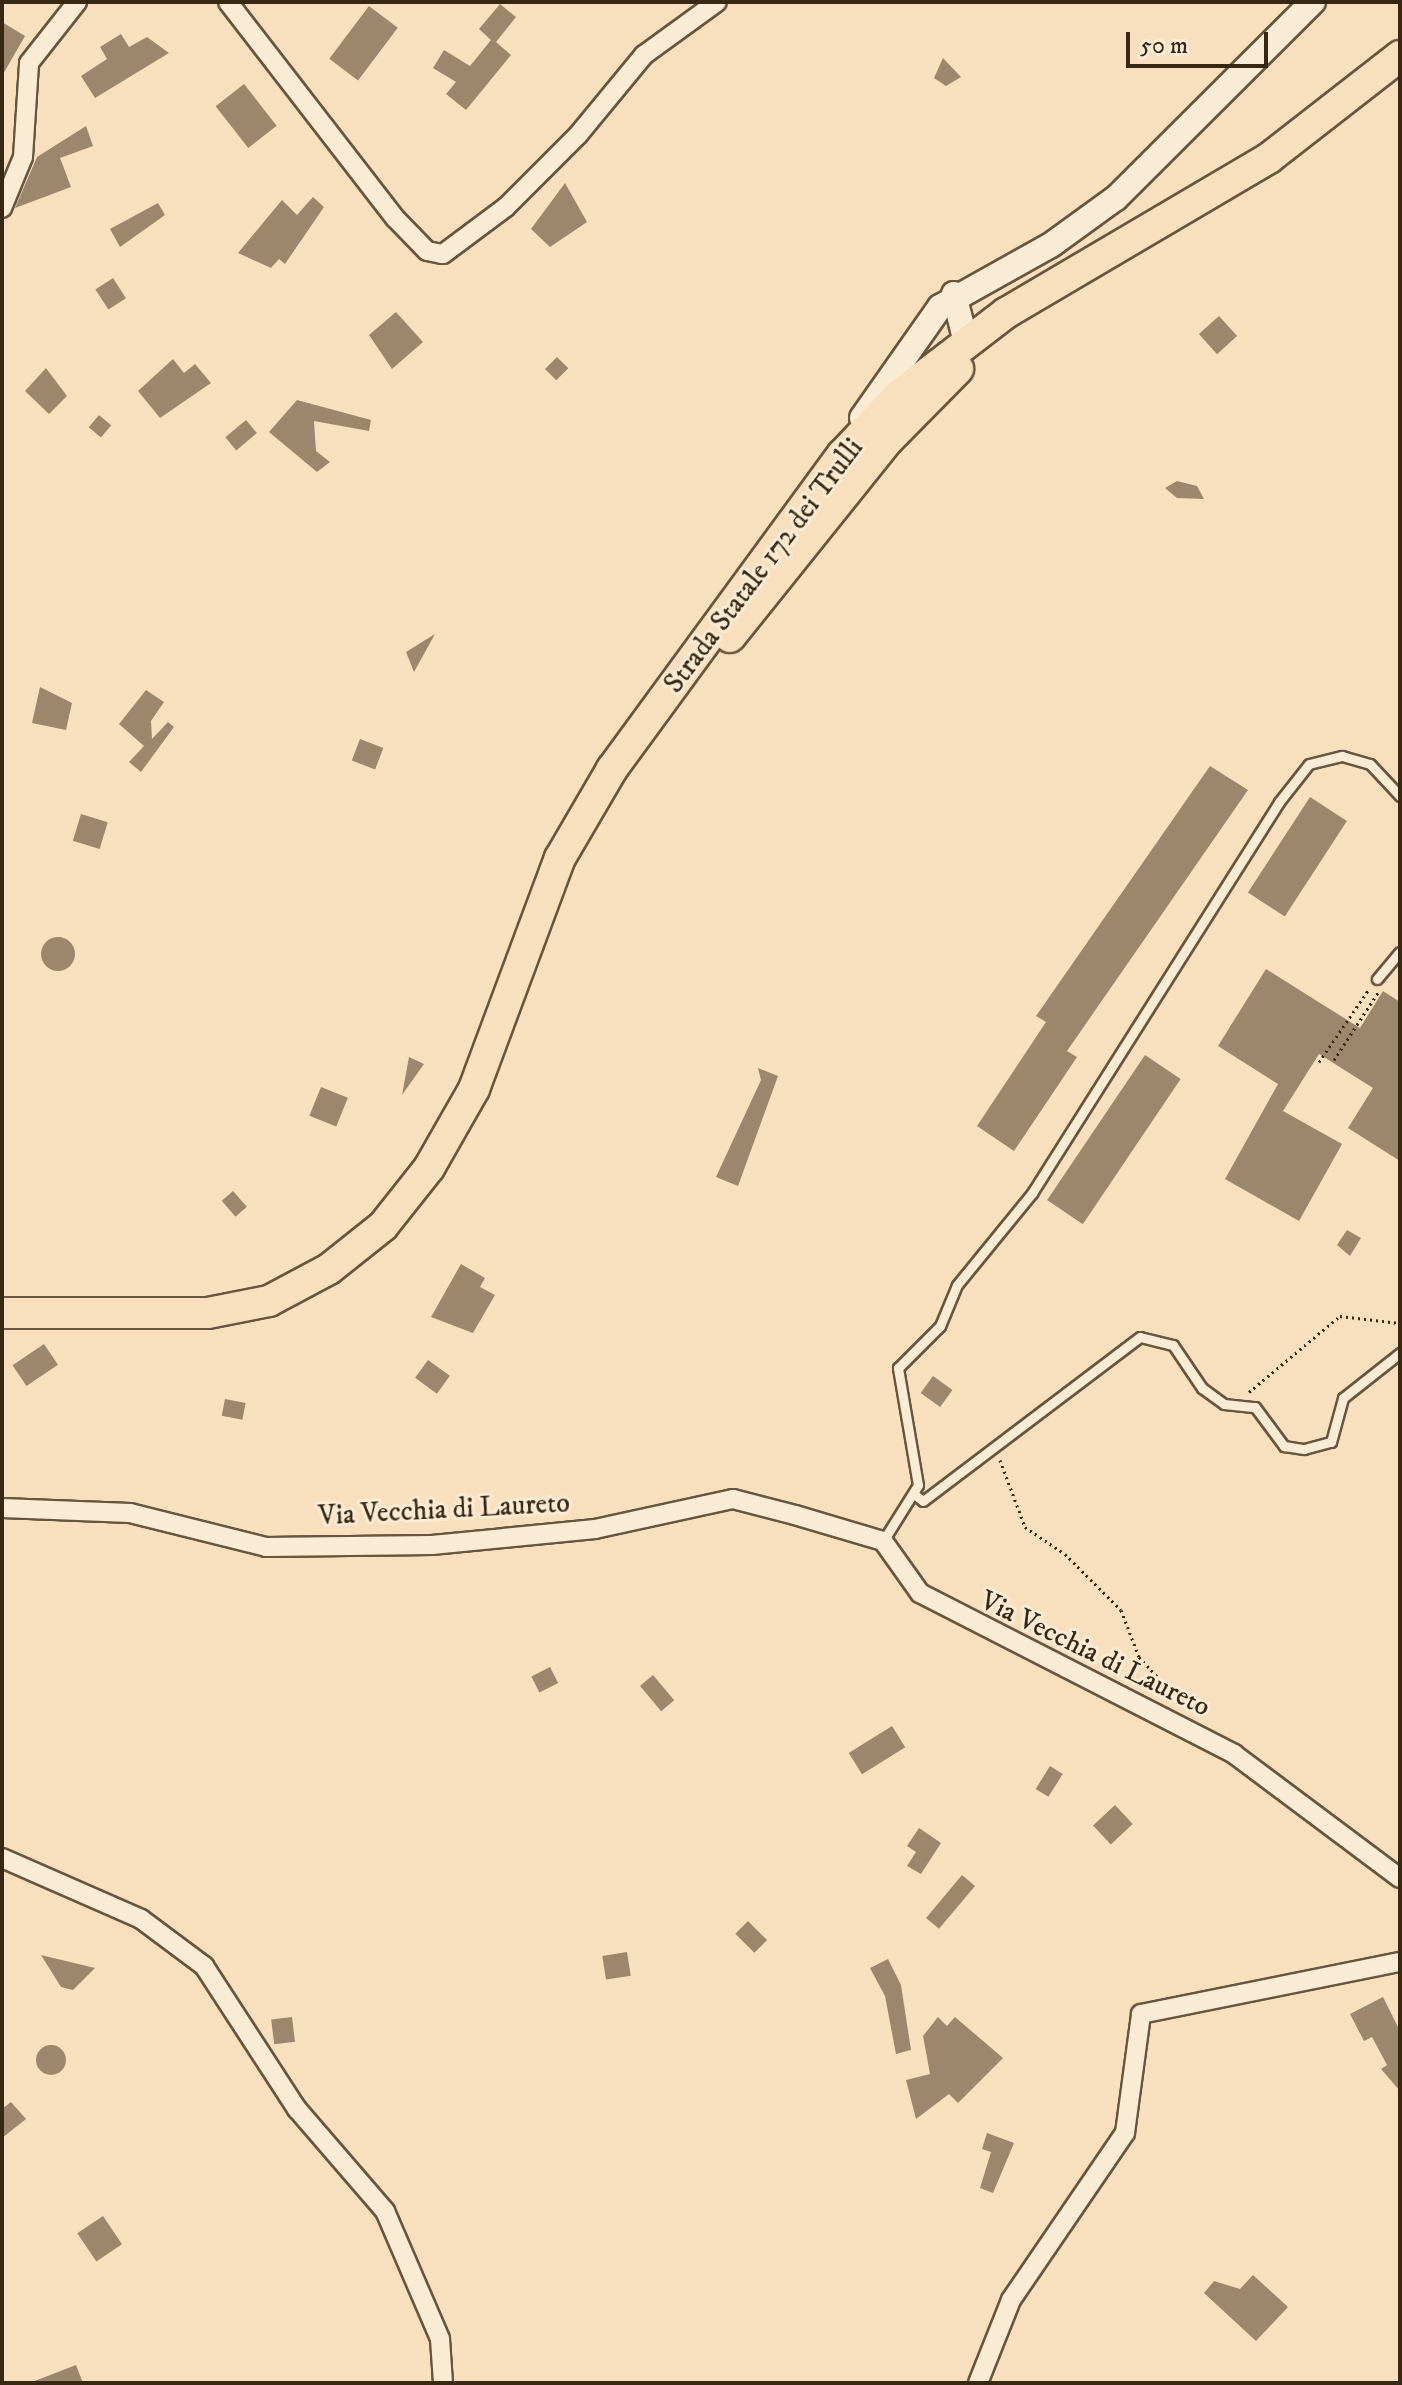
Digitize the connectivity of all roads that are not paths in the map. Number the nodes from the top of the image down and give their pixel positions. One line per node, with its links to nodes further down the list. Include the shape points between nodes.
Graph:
1 (77, 2): 6 (street, via 29,63 23,157)
2 (228, 2): 3 (street, via 333,143 427,251 456,248 578,135 644,55)
3 (717, 2)
4 (1313, 2): 7 (street, via 1116,198 1051,245)
5 (1400, 56): 9 (main road, Strada Statale 172 dei Trulli, via 1269,158)
6 (2, 208)
7 (954, 294): 8 (street); 9 (street)
8 (926, 332): 9 (street, via 928,346); 10 (street)
9 (954, 352): 10 (main road, Strada Statale 172 dei Trulli); 12 (main road, Strada Statale 172 dei Trulli, via 958,369 888,440)
10 (842, 455): 12 (main road, Strada Statale 172 dei Trulli, via 612,769)
11 (1400, 796): 17 (lane, via 1370,764 1342,756 1309,764 1279,802 1032,1193 957,1285 940,1326 898,1368)
12 (589, 813): 15 (main road, Strada Statale 172 dei Trulli, via 560,858 474,1089 429,1168 383,1226 329,1269 269,1301 208,1313)
13 (1400, 952): 14 (lane)
14 (1378, 977)
15 (2, 1313)
16 (1400, 1353): 17 (lane, via 1343,1398 1331,1442 1284,1446 1255,1407 1224,1404 1173,1345 1140,1337 923,1501)
17 (914, 1494): 19 (lane)
18 (2, 1508): 19 (street, Via Vecchia di Laureto, via 130,1513 266,1547 432,1545 595,1529 733,1499)
19 (883, 1541): 21 (street, Via Vecchia di Laureto, via 920,1593 961,1620 1234,1754)
20 (2, 1858): 23 (street, via 141,1919 204,1966 297,2109 385,2211 440,2339)
21 (1400, 1878)
22 (1400, 1962): 24 (street, via 1141,2014 1125,2133 1011,2300)
23 (443, 2383)
24 (978, 2383)

